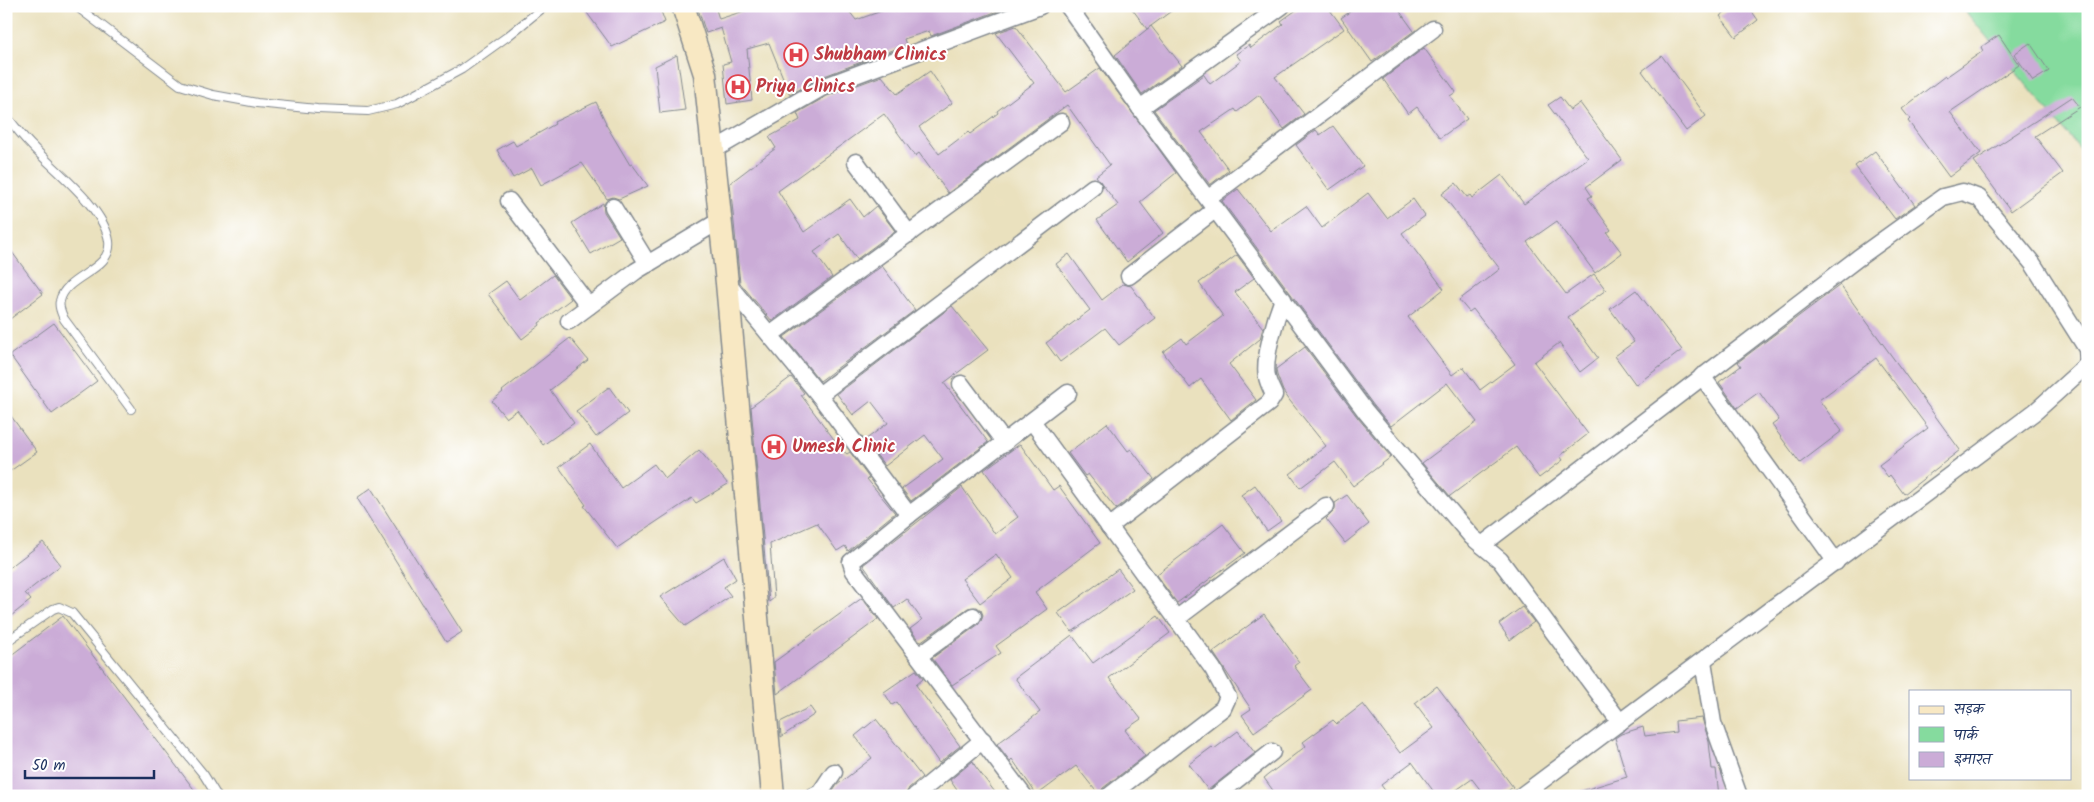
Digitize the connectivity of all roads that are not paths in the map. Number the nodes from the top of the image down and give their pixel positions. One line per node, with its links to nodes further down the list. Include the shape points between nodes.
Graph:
1 (76, 6): 2 (lane, via 180,85 257,103 368,111 396,104 462,69)
2 (546, 6)
3 (683, 6): 11 (street, via 705,74)
4 (1040, 6): 11 (street, via 823,87)
5 (1068, 6): 8 (street)
6 (1282, 6): 8 (street)
7 (1433, 29): 15 (street)
8 (1140, 108): 15 (street)
9 (6, 116): 32 (lane, via 95,210 106,230 109,243 106,254 100,264 66,291 60,301 60,310)
10 (1061, 122): 18 (street)
11 (712, 151): 17 (street)
12 (856, 162): 18 (street)
13 (1093, 187): 31 (street)
14 (509, 201): 23 (street)
15 (1213, 204): 20 (street); 22 (street)
16 (613, 207): 19 (street)
17 (719, 221): 19 (street); 21 (street)
18 (908, 234): 25 (street)
19 (648, 264): 23 (street)
20 (1130, 276)
21 (727, 283): 25 (street); 50 (street)
22 (1283, 299): 37 (street, via 1267,357 1267,377 1274,396 1269,403); 38 (street, via 1366,412)
23 (589, 306): 24 (street)
24 (569, 321)
25 (770, 335): 31 (street)
26 (2088, 361): 28 (street, via 2087,349 2033,264 1979,198 1963,192 1943,197)
27 (2088, 364): 39 (street, via 2036,411)
28 (1702, 376): 38 (street); 39 (street)
29 (961, 384): 34 (street)
30 (1068, 393): 33 (street)
31 (819, 395): 36 (street)
32 (131, 409)
33 (1032, 421): 34 (street); 37 (street)
34 (1005, 443): 36 (street)
35 (1326, 506): 40 (street)
36 (909, 515): 43 (street, via 851,562 854,571)
37 (1109, 527): 40 (street)
38 (1482, 546): 45 (street, via 1500,560)
39 (1836, 562): 44 (street)
40 (1176, 619): 54 (street, via 1213,669 1228,697 1224,708)
41 (975, 620): 43 (street)
42 (6, 642): 49 (lane, via 53,608 72,613 204,775)
43 (922, 659): 46 (street)
44 (1703, 661): 45 (street); 57 (street, via 1714,723)
45 (1620, 722): 56 (street)
46 (983, 740): 52 (street); 53 (street)
47 (1272, 752): 55 (street)
48 (834, 772): 51 (street, via 820,793)
49 (217, 796)
50 (773, 796)
51 (814, 796)
52 (915, 796)
53 (1024, 796)
54 (1110, 796)
55 (1216, 796)
56 (1521, 796)
57 (1739, 796)

